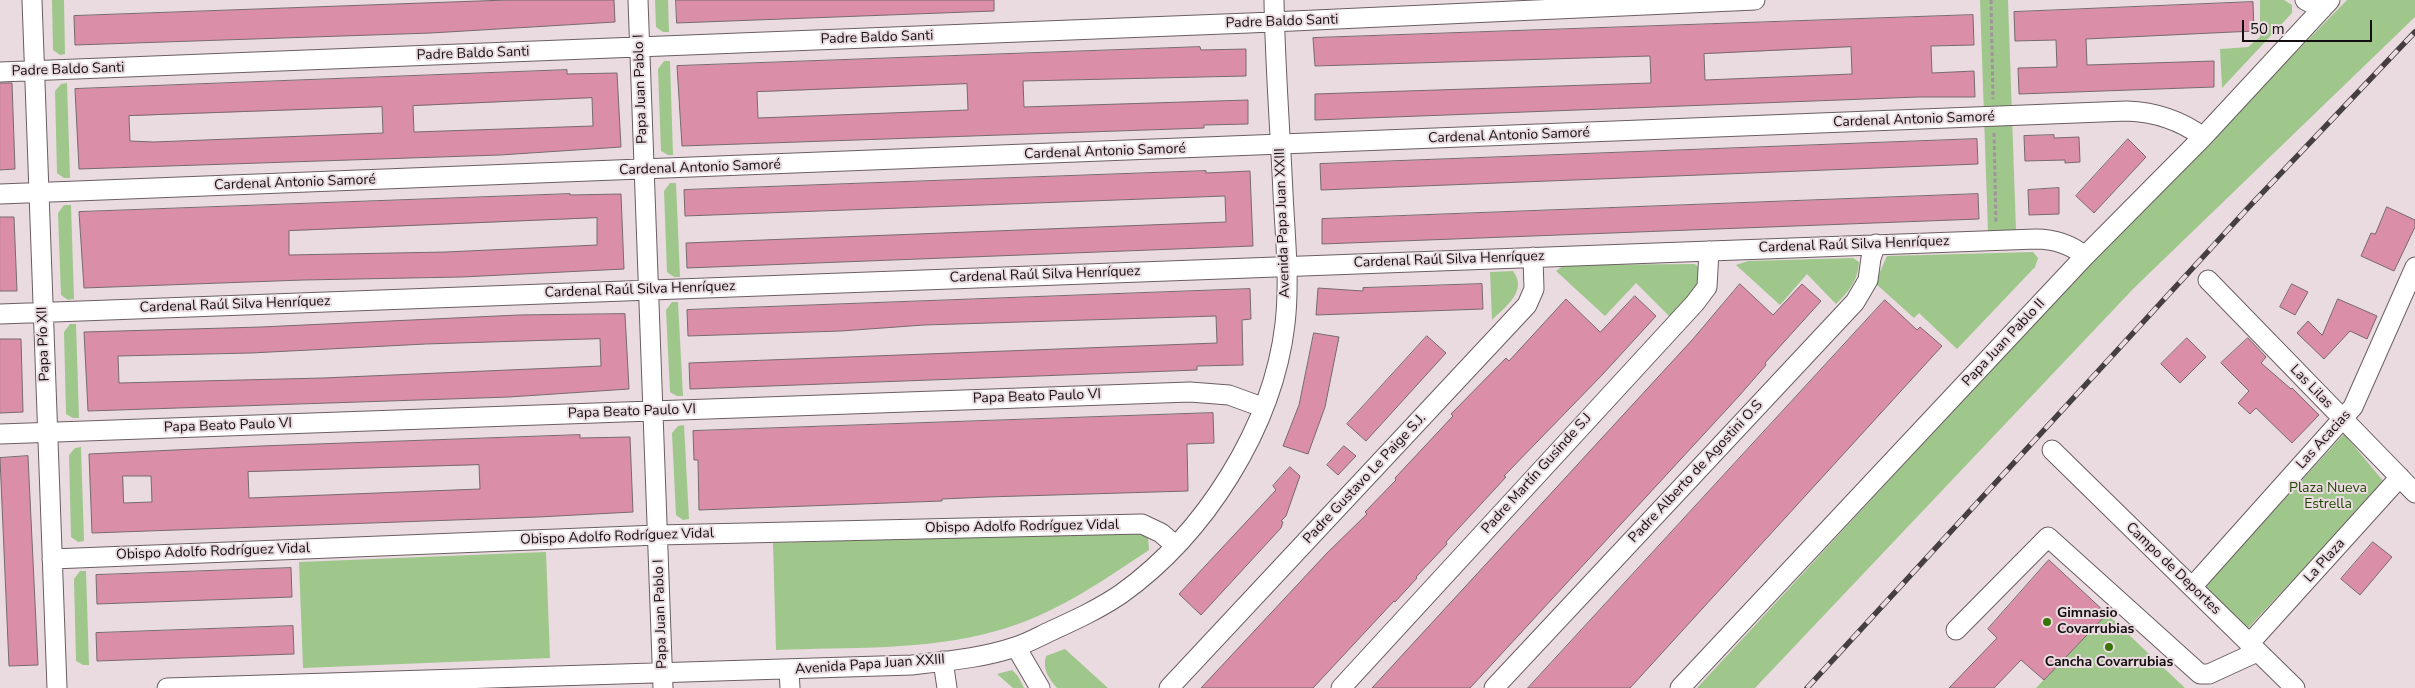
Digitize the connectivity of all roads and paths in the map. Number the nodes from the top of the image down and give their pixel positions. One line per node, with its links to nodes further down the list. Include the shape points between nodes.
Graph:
1 (32, 0): 9 (street, Papa Pío XII)
2 (638, 0): 8 (street, Papa Juan Pablo I)
3 (1274, 0): 7 (street, Avenida Papa Juan XXIII)
4 (1755, 0): 7 (street, Padre Baldo Santi)
5 (2305, 0): 6 (street)
6 (2326, 4): 11 (street, Papa Juan Pablo II)
7 (1274, 22): 8 (street, Padre Baldo Santi); 12 (street, Avenida Papa Juan XXIII)
8 (640, 47): 9 (street, Padre Baldo Santi); 13 (street, Papa Juan Pablo I)
9 (34, 71): 10 (street, Padre Baldo Santi); 14 (street, Papa Pío XII)
10 (0, 72)
11 (2203, 136): 12 (street, Cardenal Antonio Samoré, via 2167,117 2127,112); 18 (street, Papa Juan Pablo II)
12 (1280, 146): 13 (street, Cardenal Antonio Samoré); 20 (street, Avenida Papa Juan XXIII)
13 (644, 170): 14 (street, Cardenal Antonio Samoré); 23 (street, Papa Juan Pablo I)
14 (39, 192): 15 (street, Cardenal Antonio Samoré); 24 (street, Papa Pío XII)
15 (0, 194)
16 (1876, 244): 17 (street, Cardenal Raúl Silva Henríquez); 18 (street, Cardenal Raúl Silva Henríquez, via 2047,239 2068,245); 51 (street, Padre Alberto de Agostini O.S, via 1868,280 1855,302)
17 (1710, 251): 19 (street, Cardenal Raúl Silva Henríquez); 50 (street, Padre Martín Gusinde S.J, via 1707,287 1694,303)
18 (2085, 256): 52 (street, Papa Juan Pablo II)
19 (1533, 257): 20 (street, Cardenal Raúl Silva Henríquez); 49 (street, Padre Gustavo Le Paige S.J., via 1534,289 1527,305)
20 (1287, 266): 23 (street, Cardenal Raúl Silva Henríquez); 26 (street, Avenida Papa Juan XXIII, via 1285,324 1278,359)
21 (2415, 267): 28 (street, Las Acacias, via 2353,408)
22 (2208, 280): 28 (street, Las Lilas)
23 (649, 290): 24 (street, Cardenal Raúl Silva Henríquez); 27 (street, Papa Juan Pablo I)
24 (43, 312): 25 (street, Cardenal Raúl Silva Henríquez); 29 (street, Papa Pío XII)
25 (0, 314)
26 (1262, 407): 27 (street, Papa Beato Paulo VI, via 1229,395 1190,392); 35 (street, Avenida Papa Juan XXIII, via 1245,450 1220,491)
27 (653, 411): 29 (street, Papa Beato Paulo VI); 34 (street, Papa Juan Pablo I)
28 (2342, 420): 32 (street, Las Lilas); 37 (street, Las Acacias)
29 (47, 432): 30 (street, Papa Beato Paulo VI); 36 (street, Papa Pío XII)
30 (0, 434)
31 (2052, 450): 37 (street, Campo de Deportes)
32 (2400, 477): 33 (street, Las Lilas); 40 (street, La Plaza)
33 (2415, 493)
34 (658, 535): 35 (street, Obispo Adolfo Rodríguez Vidal, via 1142,524 1161,533); 36 (street, Obispo Adolfo Rodríguez Vidal); 43 (street, Papa Juan Pablo I)
35 (1176, 546): 39 (street, Avenida Papa Juan XXIII, via 1121,594 1085,616)
36 (52, 558): 45 (street, Papa Pío XII)
37 (2192, 587): 40 (street, Campo de Deportes)
38 (1956, 630): 40 (street, via 2048,538 2200,674 2209,674)
39 (1016, 647): 41 (street, Avenida Papa Juan XXIII); 48 (street)
40 (2253, 648): 53 (street, Campo de Deportes)
41 (943, 661): 42 (street, Avenida Papa Juan XXIII); 47 (street)
42 (789, 679): 43 (street, Avenida Papa Juan XXIII)
43 (663, 680): 44 (street, Avenida Papa Juan XXIII)
44 (252, 687): 46 (street, Avenida Papa Juan XXIII)
45 (57, 688)
46 (167, 688)
47 (947, 688)
48 (1040, 688)
49 (1169, 688)
50 (1341, 688)
51 (1494, 688)
52 (1680, 688)
53 (2295, 688)

